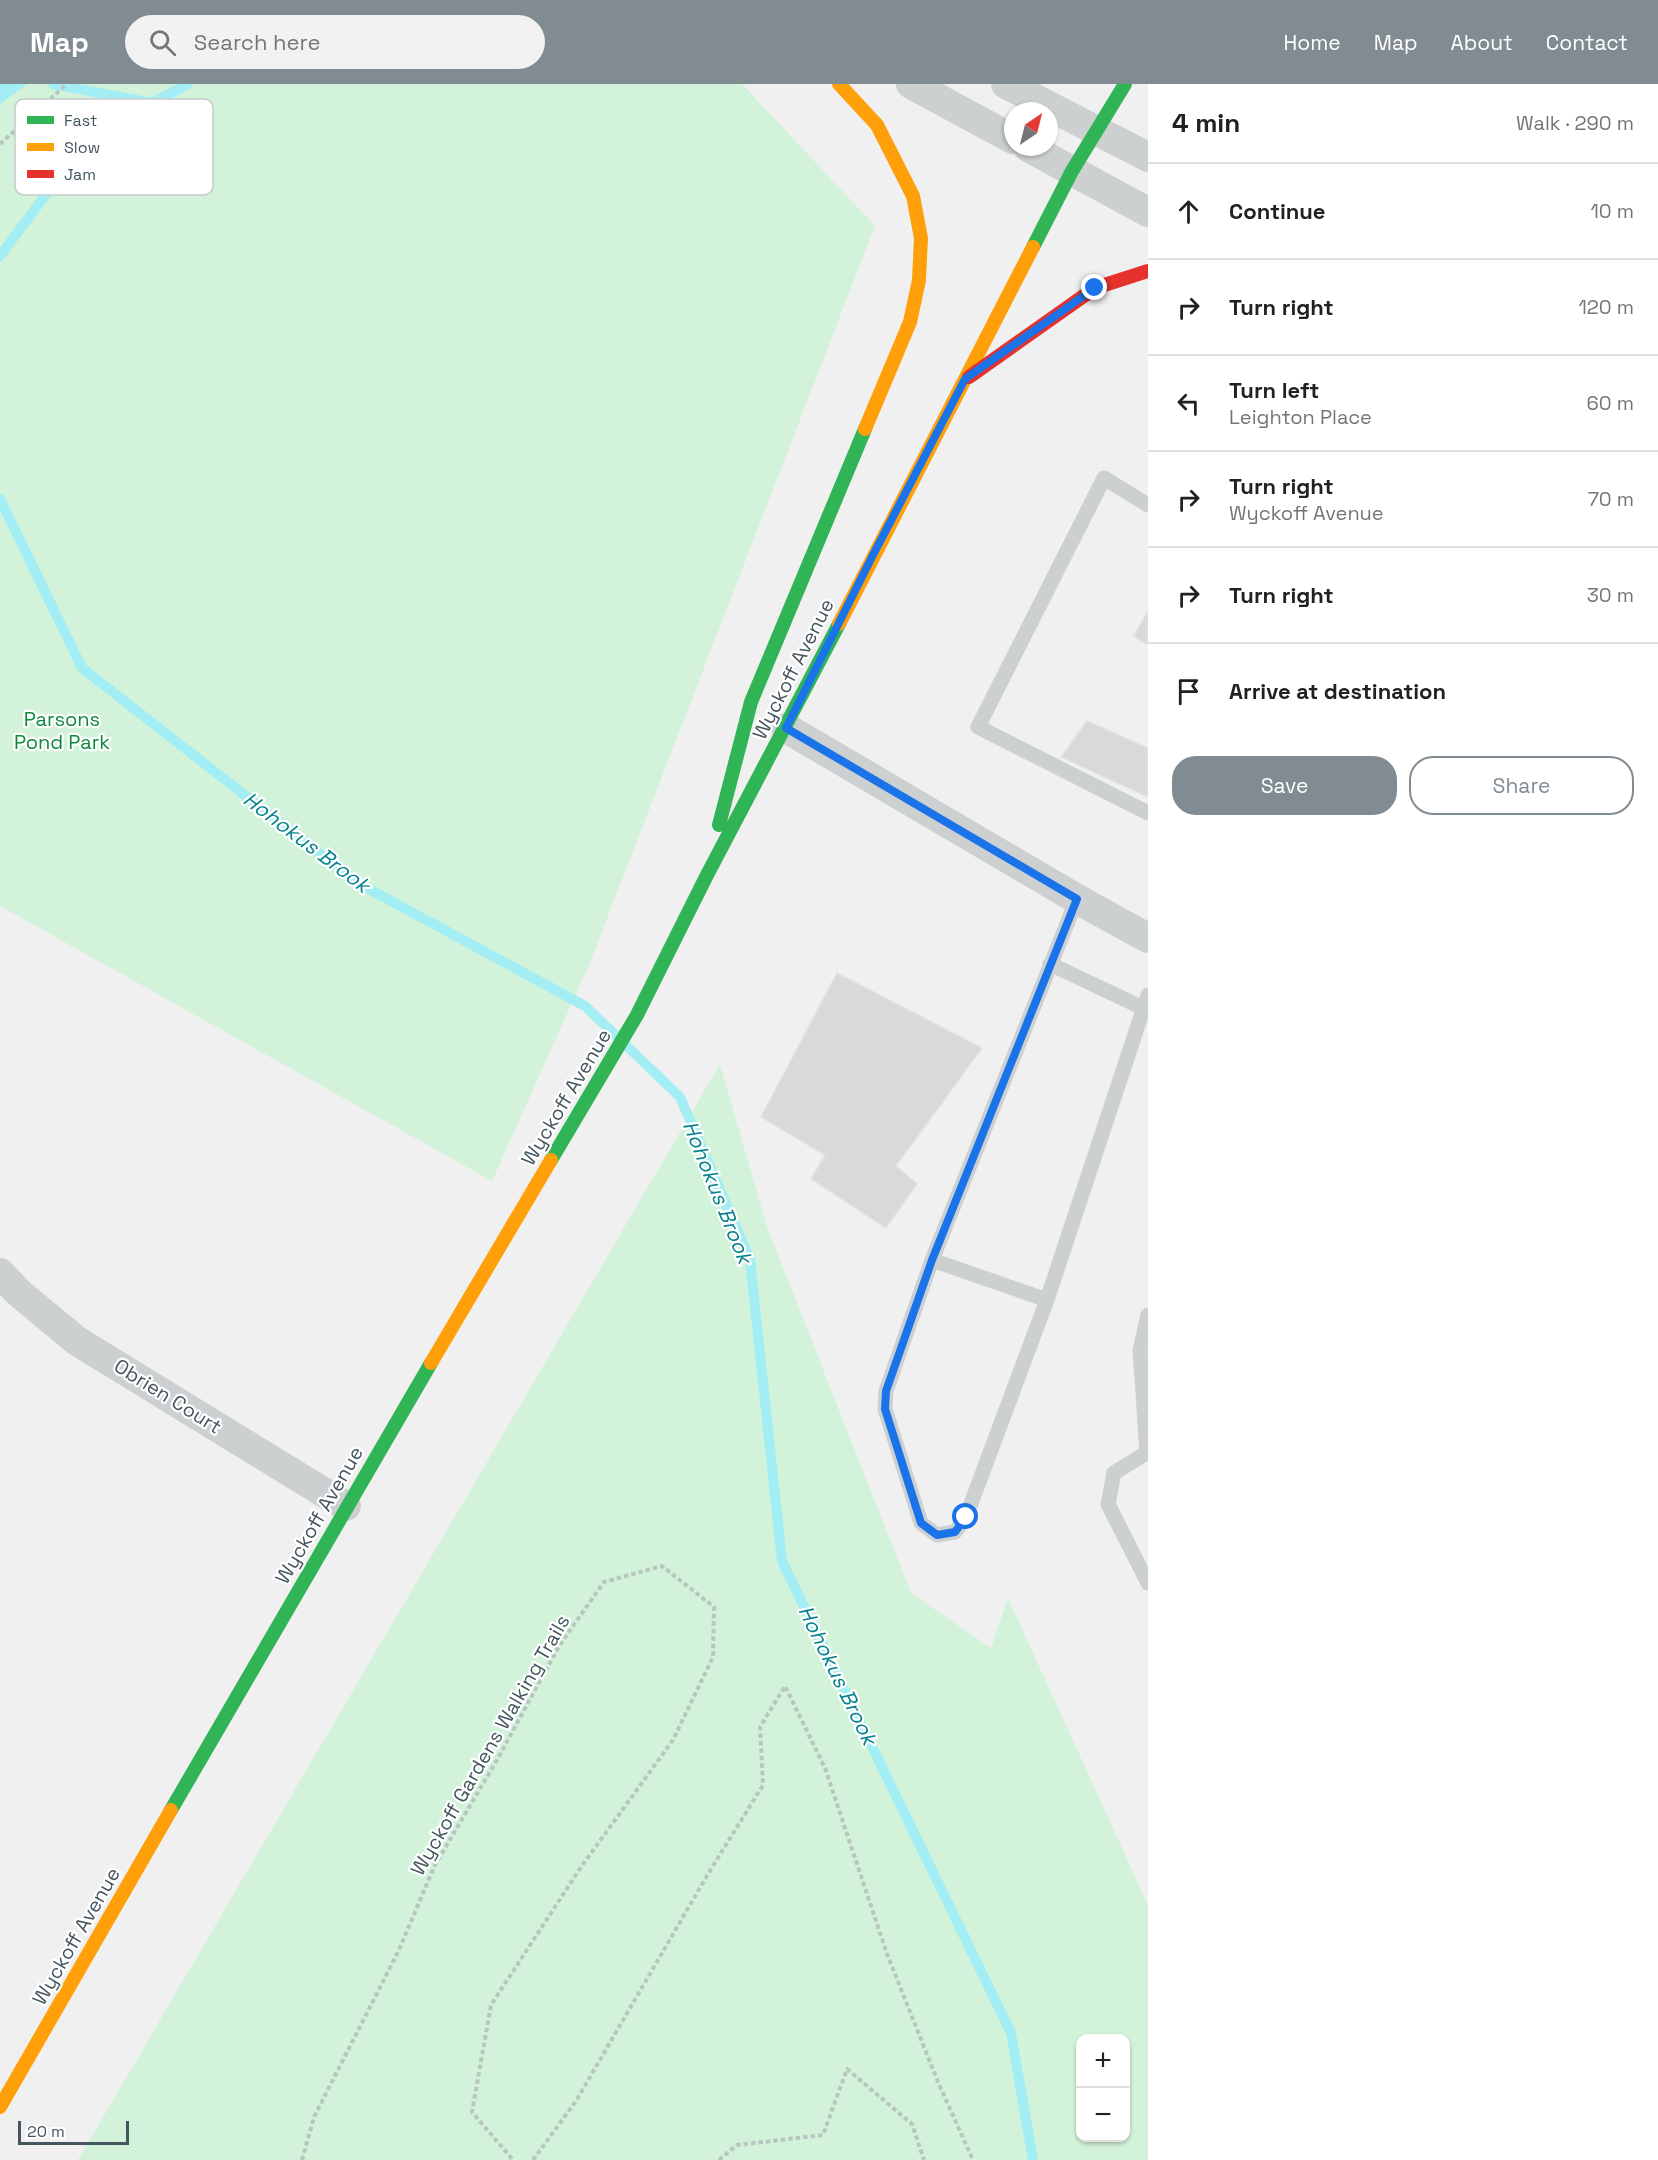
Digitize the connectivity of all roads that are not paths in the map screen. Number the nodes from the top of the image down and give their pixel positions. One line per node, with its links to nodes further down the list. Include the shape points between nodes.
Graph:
1 (839, 84): 16 (main road, via 877,125 912,196 921,238 919,279 910,322 751,702)
2 (911, 84): 6 (street)
3 (1006, 84): 5 (street)
4 (1125, 84): 5 (main road, Wyckoff Avenue)
5 (1097, 130): 8 (street); 9 (main road, Wyckoff Avenue)
6 (1004, 134)
7 (1044, 156): 9 (street)
8 (1148, 157)
9 (1072, 171): 10 (street); 12 (main road, Wyckoff Avenue)
10 (1148, 212)
11 (1148, 271): 12 (main road, via 1095,288)
12 (965, 379): 14 (main road, Wyckoff Avenue)
13 (1148, 505): 15 (lane, via 1104,478 978,727)
14 (786, 728): 16 (main road, Wyckoff Avenue); 17 (street)
15 (1148, 813)
16 (707, 875): 26 (main road, Wyckoff Avenue, via 637,1015)
17 (1077, 899): 18 (street); 19 (lane)
18 (1148, 938)
19 (1050, 963): 20 (lane); 21 (lane)
20 (1145, 1001): 23 (lane)
21 (932, 1260): 23 (lane); 23 (lane, via 886,1391 885,1409 921,1523 937,1535 955,1532 966,1517)
22 (0, 1273): 26 (street, Obrien Court, via 77,1341)
23 (1047, 1300)
24 (1148, 1315): 25 (lane, via 1140,1350)
25 (1147, 1452): 27 (lane, via 1114,1473 1108,1504)
26 (346, 1506): 28 (main road, Wyckoff Avenue)
27 (1148, 1584)
28 (3, 2094)

